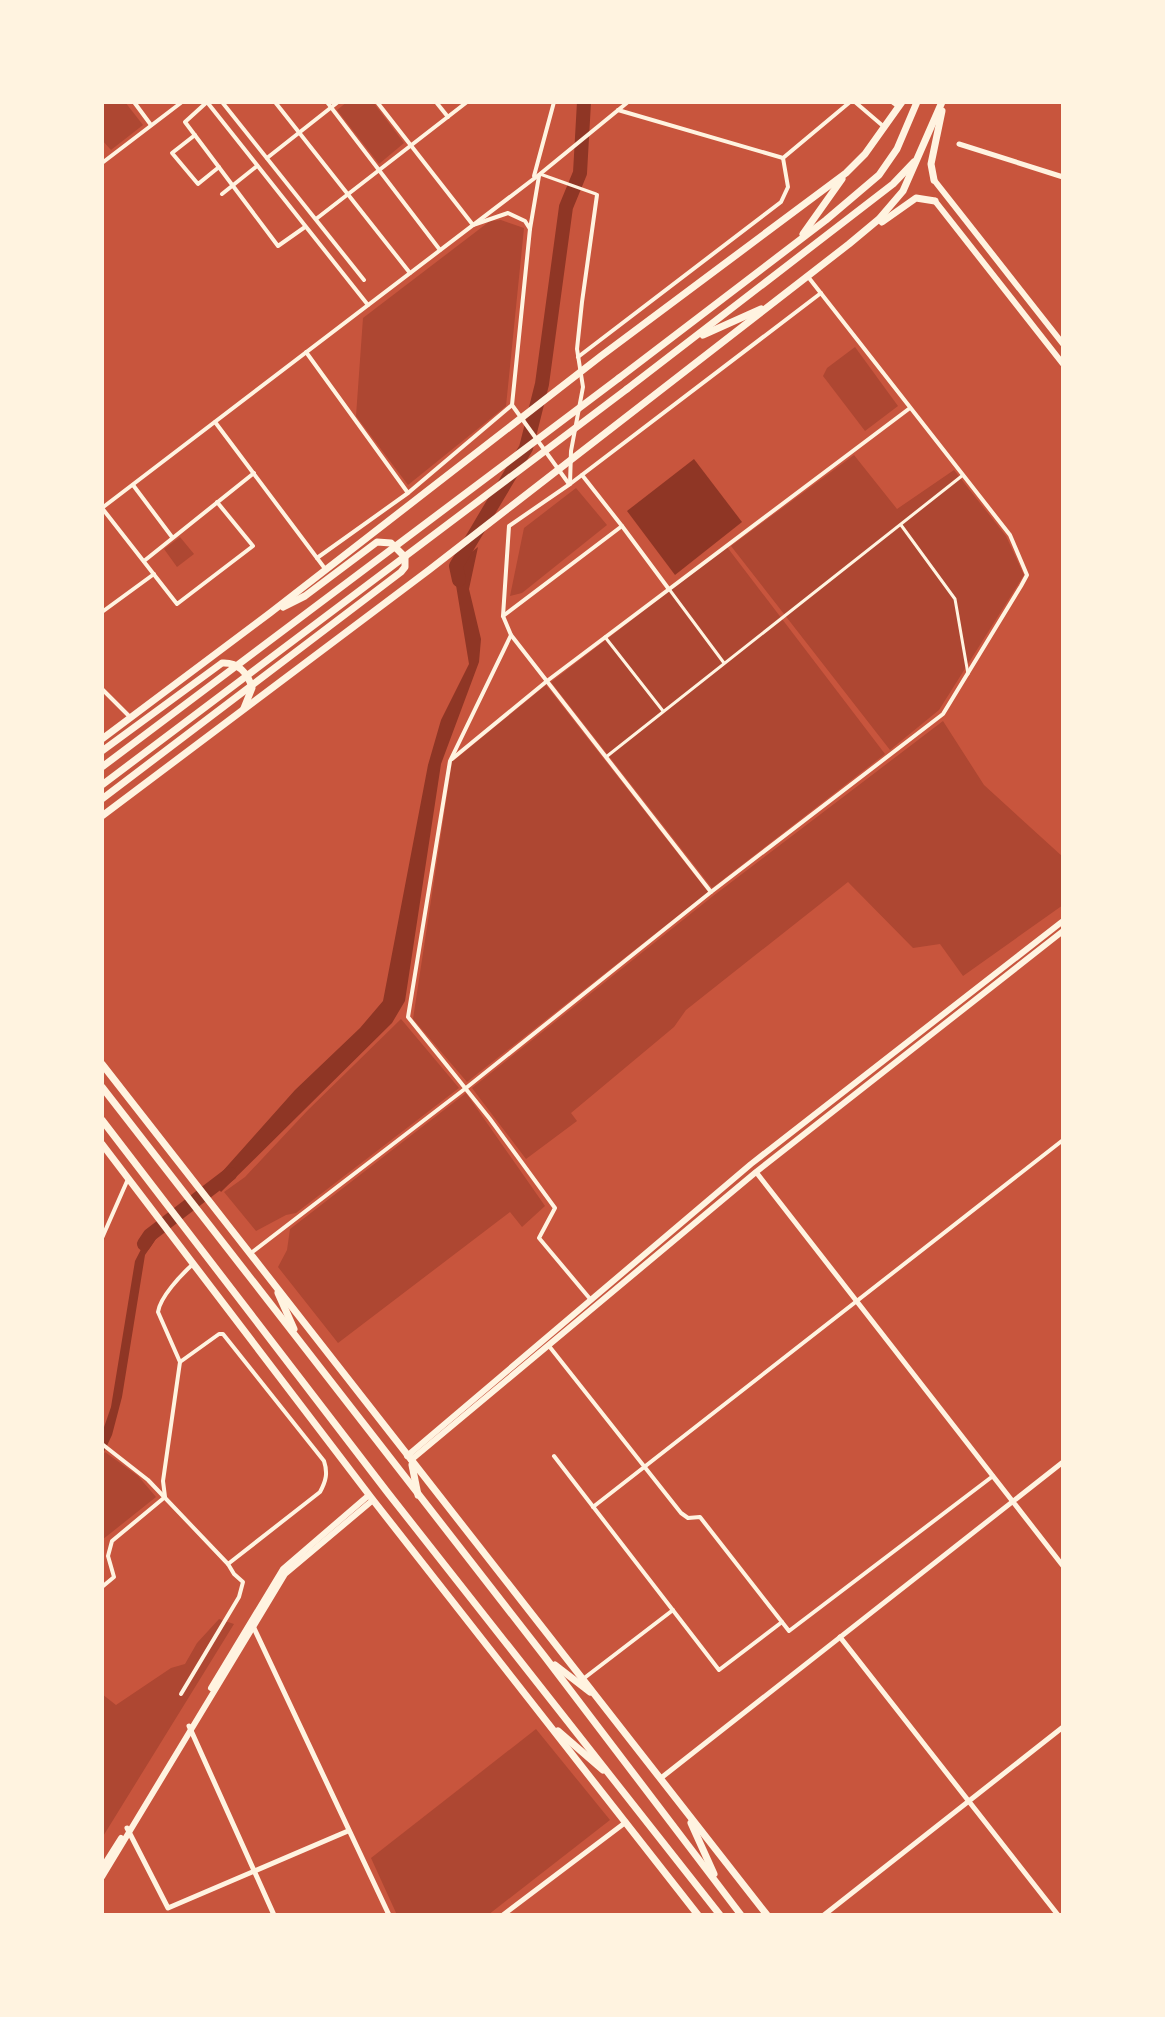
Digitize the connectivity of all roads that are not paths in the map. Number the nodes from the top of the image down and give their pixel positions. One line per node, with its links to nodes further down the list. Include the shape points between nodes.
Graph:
1 (134, 102): 20 (street)
2 (182, 102): 20 (street)
3 (207, 102): 23 (street, via 185,122); 30 (street)
4 (222, 102): 27 (street)
5 (275, 102): 22 (street)
6 (327, 102): 17 (street)
7 (338, 102): 17 (street)
8 (377, 102): 25 (street)
9 (436, 102): 19 (street)
10 (467, 102): 19 (street)
11 (554, 102): 36 (street)
12 (852, 102): 21 (street); 28 (street)
13 (917, 102): 47 (main road, via 888,163)
14 (943, 102): 26 (main road); 37 (main road, via 931,164)
15 (626, 103): 18 (street)
16 (897, 104): 21 (main road)
17 (331, 108): 22 (street); 32 (street)
18 (618, 110): 28 (street); 33 (street)
19 (448, 117): 25 (street)
20 (151, 125): 29 (street)
21 (885, 128): 34 (main road)
22 (299, 133): 27 (street); 40 (street)
23 (195, 135): 31 (street); 31 (street, via 172,153 198,184)
24 (959, 144): 35 (street)
25 (411, 145): 32 (street); 44 (street)
26 (920, 155): 49 (main road, via 898,198); 57 (main road, via 893,184)
27 (267, 158): 43 (street)
28 (783, 158): 59 (street, via 788,187 781,202)
29 (102, 163)
30 (257, 166): 38 (street); 45 (street)
31 (219, 167): 38 (street)
32 (379, 170): 40 (street); 48 (street)
33 (540, 174): 36 (street); 41 (street); 46 (street)
34 (846, 174): 47 (main road); 77 (main road)
35 (1063, 177)
36 (533, 179): 44 (street)
37 (934, 180): 56 (main road)
38 (233, 185): 39 (street); 45 (street, via 278,246)
39 (222, 194)
40 (348, 194): 43 (street); 50 (street)
41 (597, 195): 59 (street)
42 (935, 201): 49 (main road, via 909,200); 60 (main road)
43 (316, 219): 52 (street)
44 (473, 225): 46 (street, via 508,213); 48 (street)
45 (305, 226): 54 (street)
46 (530, 229): 61 (street)
47 (798, 241): 96 (main road)
48 (440, 250): 50 (street)
49 (819, 269): 51 (main road)
50 (410, 273): 54 (street)
51 (809, 278): 53 (street); 55 (main road)
52 (364, 280)
53 (821, 293): 62 (street); 65 (street)
54 (368, 305): 58 (street)
55 (771, 305): 57 (main road); 90 (main road)
56 (1063, 344)
57 (678, 351): 97 (main road)
58 (306, 352): 63 (street); 69 (street)
59 (578, 357): 67 (street, via 583,387)
60 (1063, 364)
61 (512, 405): 67 (street); 69 (street)
62 (910, 408): 66 (street); 79 (street)
63 (215, 422): 64 (street); 68 (street)
64 (254, 473): 70 (street); 75 (street)
65 (582, 475): 67 (street); 73 (street)
66 (963, 475): 72 (street); 86 (street, via 1010,535 1027,575)
67 (570, 484): 82 (street, via 509,526)
68 (133, 485): 71 (street); 74 (street)
69 (408, 493): 75 (street)
70 (217, 502): 74 (street); 78 (street, via 253,546 177,604)
71 (102, 508): 76 (street)
72 (901, 525): 85 (street); 86 (street, via 955,599)
73 (622, 526): 79 (street); 82 (street)
74 (173, 538): 76 (street)
75 (317, 558): 77 (street)
76 (144, 561): 78 (street)
77 (326, 570): 81 (main road)
78 (154, 574): 80 (street)
79 (669, 589): 84 (street); 85 (street)
80 (102, 612)
81 (270, 613): 91 (main road); 98 (main road, via 305,596 381,541 395,545 405,557 405,567 395,577)
82 (503, 616): 83 (street)
83 (511, 635): 87 (street); 95 (street)
84 (605, 637): 87 (street); 89 (street)
85 (724, 664): 89 (street)
86 (968, 674): 100 (street, via 943,714)
87 (547, 681): 94 (street); 95 (street)
88 (102, 689): 91 (street)
89 (663, 711): 94 (street)
90 (242, 712): 93 (main road, via 252,688 248,677 233,663 215,666); 99 (main road)
91 (130, 717): 92 (main road)
92 (102, 739)
93 (102, 751)
94 (606, 757): 100 (street)
95 (450, 761): 105 (street, via 408,1017)
96 (102, 767)
97 (102, 785)
98 (102, 799)
99 (102, 816)
100 (711, 892): 105 (street)
101 (1063, 921): 116 (main road, via 751,1164)
102 (1063, 931): 109 (main road)
103 (102, 1064): 113 (main road)
104 (102, 1087): 118 (main road)
105 (466, 1088): 113 (street); 116 (street, via 555,1208 539,1238)
106 (102, 1120): 147 (main road)
107 (1063, 1140): 117 (street)
108 (102, 1144): 110 (main road)
109 (756, 1172): 117 (street); 119 (main road)
110 (128, 1179): 111 (street); 114 (main road)
111 (104, 1226): 112 (street)
112 (102, 1238)
113 (251, 1253): 115 (main road)
114 (194, 1264): 120 (street, via 159,1303); 128 (main road)
115 (274, 1283): 118 (main road); 123 (main road)
116 (591, 1300): 123 (main road)
117 (857, 1302): 125 (street); 126 (street)
118 (300, 1342): 129 (main road)
119 (549, 1346): 123 (main road); 125 (street)
120 (180, 1362): 127 (street); 132 (street, via 223,1334 327,1471 320,1492)
121 (102, 1444): 127 (street)
122 (554, 1456): 131 (street)
123 (409, 1458): 129 (main road); 140 (main road)
124 (1063, 1462): 130 (street)
125 (645, 1467): 131 (street); 136 (street, via 681,1513 700,1517)
126 (993, 1476): 130 (street); 136 (street, via 789,1631)
127 (165, 1497): 132 (street); 134 (street, via 112,1541 108,1556 114,1577)
128 (371, 1497): 137 (main road, via 283,1569); 143 (main road)
129 (419, 1498): 139 (main road)
130 (1013, 1501): 133 (street); 138 (street)
131 (593, 1507): 135 (street)
132 (228, 1564): 141 (street, via 243,1582 239,1597)
133 (1063, 1566)
134 (102, 1587)
135 (673, 1610): 136 (street, via 719,1670); 140 (street)
136 (782, 1622)
137 (252, 1624): 145 (main road); 152 (street)
138 (840, 1637): 146 (street); 148 (street)
139 (545, 1657): 142 (main road); 156 (main road)
140 (583, 1679): 142 (main road)
141 (181, 1694)
142 (601, 1701): 146 (main road)
143 (545, 1719): 147 (main road); 150 (main road)
144 (1063, 1727): 148 (street)
145 (190, 1728): 151 (main road); 154 (street)
146 (661, 1778): 149 (main road)
147 (618, 1783): 161 (main road)
148 (969, 1801): 164 (street); 165 (street)
149 (685, 1812): 156 (main road); 163 (main road)
150 (626, 1822): 159 (street); 160 (main road)
151 (128, 1830): 153 (main road); 154 (street, via 168,1908); 155 (main road)
152 (348, 1831): 154 (street); 158 (street)
153 (102, 1868)
154 (256, 1870): 157 (street)
155 (102, 1877)
156 (719, 1887): 162 (main road)
157 (274, 1915)
158 (389, 1915)
159 (503, 1915)
160 (698, 1915)
161 (720, 1915)
162 (741, 1915)
163 (767, 1915)
164 (824, 1915)
165 (1058, 1915)

